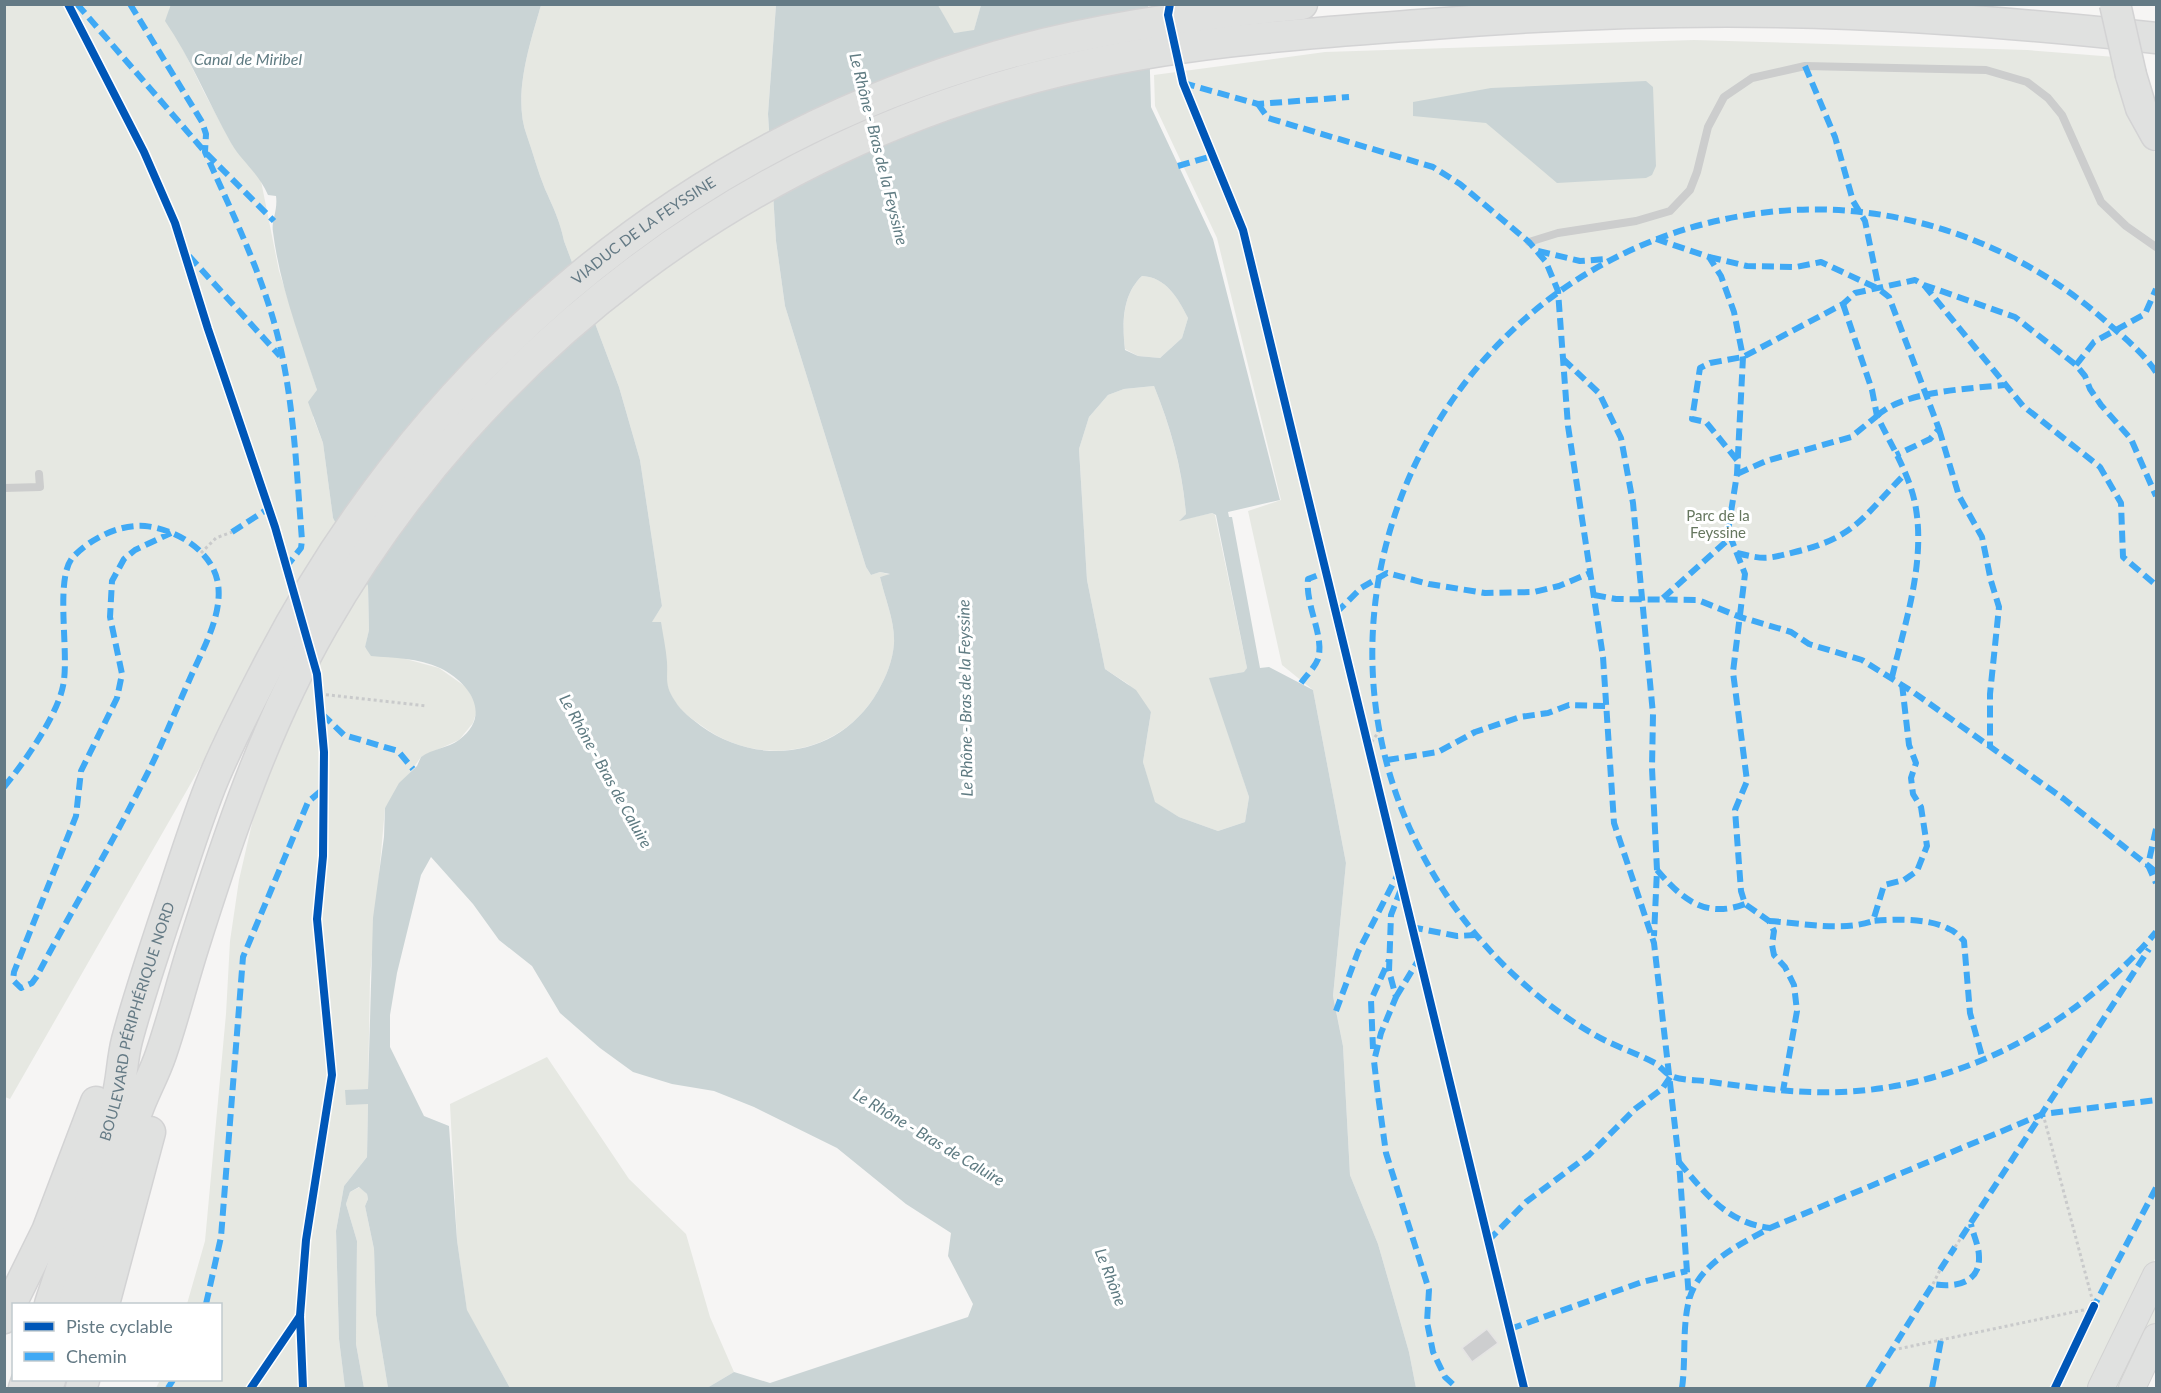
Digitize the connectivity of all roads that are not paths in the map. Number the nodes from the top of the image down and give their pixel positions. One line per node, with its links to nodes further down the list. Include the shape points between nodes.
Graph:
1 (1302, 4): 9 (highway, VIADUC DE LA FEYSSINE, via 1100,31 1035,46 922,81 814,127 720,178 646,226 551,300 494,354 443,406 395,465 340,541 295,614)
2 (2115, 4): 4 (highway, bridge, via 2141,108)
3 (2157, 38): 10 (highway, VIADUC DE LA FEYSSINE, via 2034,25 1859,14 1662,12 1495,19 1262,38 1113,59 1013,83 944,105 821,157 664,250 572,321 514,375 464,425 367,553 322,627)
4 (2157, 135)
5 (1529, 242): 6 (lane, via 1670,211 1690,190 1708,126 1724,97 1752,78 1805,66 1986,70 2027,82 2049,98 2062,115 2101,202 2126,226)
6 (2157, 247)
7 (39, 474): 8 (lane, via 40,487)
8 (4, 488)
9 (230, 741): 11 (highway, BOULEVARD PÉRIPHÉRIQUE NORD, via 192,835)
10 (261, 751): 12 (highway, BOULEVARD PÉRIPHÉRIQUE NORD, via 228,838)
11 (126, 1043): 14 (highway, BOULEVARD PÉRIPHÉRIQUE NORD, via 118,1094); 17 (highway, via 101,1089 47,1232)
12 (160, 1058): 15 (highway, BOULEVARD PÉRIPHÉRIQUE NORD, via 138,1109); 16 (highway, via 154,1114)
13 (2157, 1275): 19 (main road)
14 (51, 1303)
15 (75, 1303)
16 (105, 1303)
17 (4, 1318)
18 (2157, 1337): 20 (main road)
19 (2101, 1389)
20 (2132, 1389)

